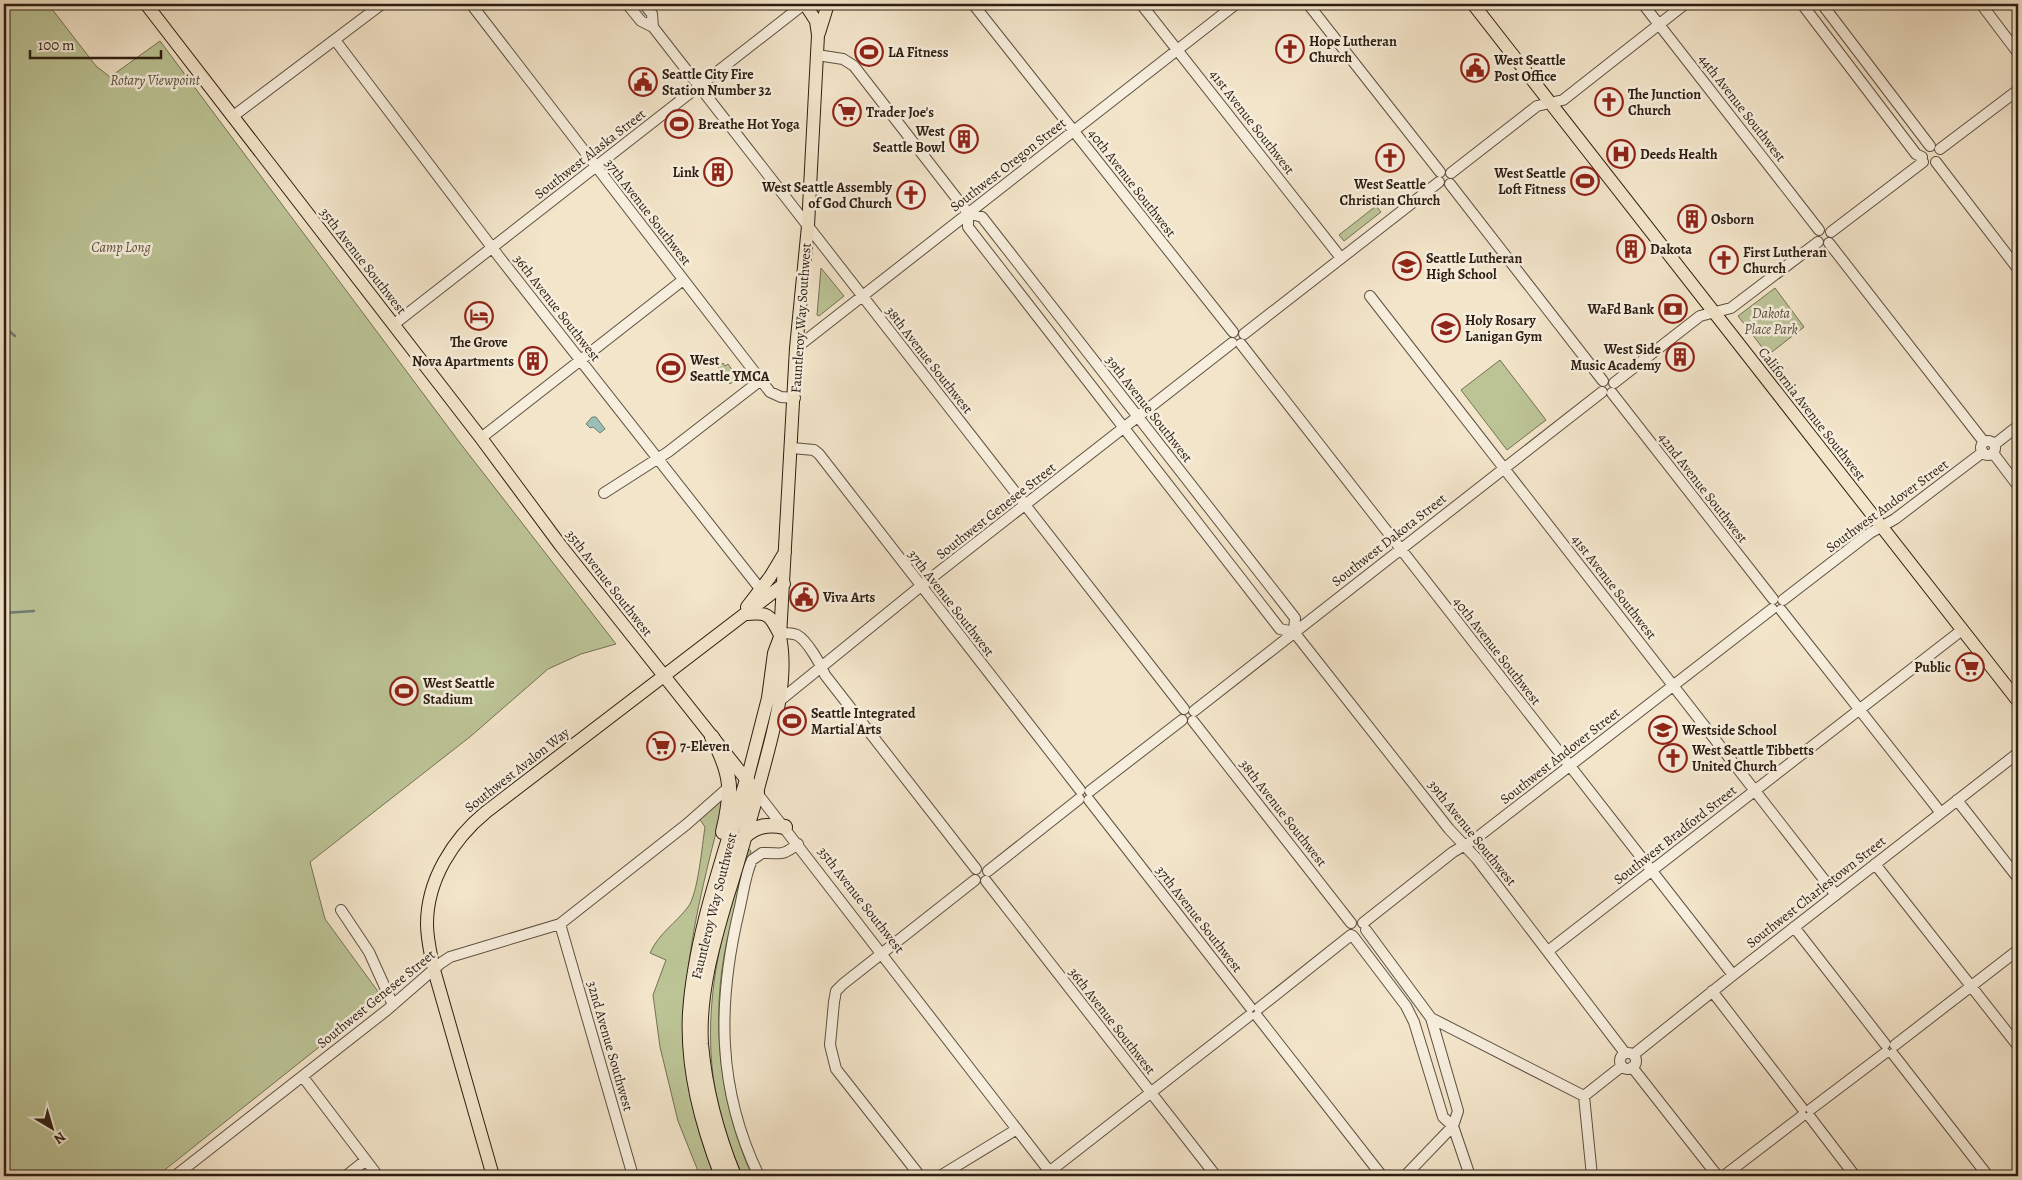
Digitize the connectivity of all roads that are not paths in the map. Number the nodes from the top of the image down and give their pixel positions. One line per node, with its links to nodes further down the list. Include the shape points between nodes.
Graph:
1 (146, 4): 28 (main road, 35th Avenue Southwest)
2 (382, 4): 21 (street)
3 (471, 4): 33 (street, 37th Avenue Southwest)
4 (627, 4): 19 (street, 38th Avenue Southwest, via 641,21)
5 (644, 4): 19 (street, 38th Avenue Southwest, via 652,14)
6 (804, 4): 20 (main road, Fauntleroy Way Southwest, via 816,21); 25 (street, Southwest Alaska Street)
7 (828, 4): 20 (main road)
8 (973, 4): 29 (street, 40th Avenue Southwest)
9 (1141, 4): 22 (street, 41st Avenue Southwest)
10 (1236, 4): 22 (street, Southwest Oregon Street)
11 (1308, 4): 34 (street)
12 (1473, 4): 27 (main road, California Avenue Southwest)
13 (1643, 4): 18 (street, 44th Avenue Southwest)
14 (1685, 4): 18 (street, Southwest Genesee Street)
15 (1802, 4): 31 (street)
16 (1822, 4): 30 (street)
17 (1981, 4): 23 (street)
18 (1659, 24): 27 (street, Southwest Genesee Street, via 1563,100); 37 (street, 44th Avenue Southwest)
19 (653, 27): 25 (street, 38th Avenue Southwest)
20 (818, 35): 24 (main road, Fauntleroy Way Southwest)
21 (335, 40): 28 (street); 41 (street, 36th Avenue Southwest)
22 (1178, 50): 29 (street, Southwest Oregon Street); 42 (street, 41st Avenue Southwest)
23 (2018, 54)
24 (817, 55): 35 (street, 39th Avenue Southwest, via 844,59 854,66); 36 (main road, Fauntleroy Way Southwest)
25 (698, 87): 33 (street, Southwest Alaska Street); 36 (street, 38th Avenue Southwest)
26 (2018, 90): 30 (street)
27 (1551, 103): 34 (street, Southwest Genesee Street, via 1537,106); 47 (main road, California Avenue Southwest)
28 (232, 117): 48 (main road, 35th Avenue Southwest)
29 (1074, 131): 35 (street, Southwest Oregon Street); 49 (street, 40th Avenue Southwest)
30 (1935, 147): 31 (street, via 1923,152); 32 (street, via 1940,155)
31 (1922, 160): 32 (street); 38 (street)
32 (1936, 162): 43 (street)
33 (595, 168): 41 (street, Southwest Alaska Street); 44 (street, 37th Avenue Southwest)
34 (1444, 176): 42 (street, Southwest Genesee Street); 53 (street, via 1443,185 1450,184 1603,381 1600,386)
35 (968, 213): 45 (street, Southwest Oregon Street); 55 (street, 39th Avenue Southwest, via 982,217); 57 (street, 39th Avenue Southwest, via 968,227)
36 (808, 226): 45 (street, 38th Avenue Southwest); 50 (main road, Fauntleroy Way Southwest)
37 (1819, 230): 38 (street, via 1825,228); 39 (street)
38 (1831, 232): 40 (street)
39 (1818, 242): 40 (street, via 1821,245); 47 (street, Southwest Dakota Street, via 1731,308)
40 (1829, 243): 60 (street)
41 (492, 248): 48 (street, Southwest Alaska Street); 51 (street, 36th Avenue Southwest)
42 (1341, 258): 49 (street, Southwest Genesee Street)
43 (2018, 269)
44 (683, 280): 51 (street); 52 (street, 37th Avenue Southwest)
45 (862, 295): 50 (street, Southwest Oregon Street); 65 (street, 38th Avenue Southwest)
46 (1370, 296): 62 (street, 41st Avenue Southwest)
47 (1714, 312): 53 (street, Southwest Dakota Street, via 1700,316); 66 (main road, California Avenue Southwest)
48 (393, 325): 58 (main road, 35th Avenue Southwest)
49 (1238, 338): 55 (street, Southwest Genesee Street); 68 (street, 40th Avenue Southwest)
50 (796, 348): 54 (main road, Fauntleroy Way Southwest)
51 (580, 361): 58 (street); 61 (street, 36th Avenue Southwest)
52 (760, 380): 54 (street, 37th Avenue Southwest, via 776,396); 61 (street)
53 (1609, 389): 62 (street, Southwest Dakota Street); 72 (street, 42nd Avenue Southwest)
54 (795, 398): 59 (main road, Fauntleroy Way Southwest)
55 (1138, 417): 57 (street, Southwest Genesee Street); 75 (street, 39th Avenue Southwest, via 1295,618)
56 (2018, 426): 60 (street, Southwest Andover Street)
57 (1124, 428): 65 (street, Southwest Genesee Street); 75 (street, 39th Avenue Southwest, via 1280,629)
58 (481, 438): 78 (main road, 35th Avenue Southwest)
59 (792, 448): 67 (main road, Fauntleroy Way Southwest); 70 (street, 37th Avenue Southwest, via 814,450 819,454)
60 (1989, 448): 63 (street); 66 (street, Southwest Andover Street)
61 (656, 458): 64 (street); 71 (street, 36th Avenue Southwest)
62 (1504, 469): 68 (street, Southwest Dakota Street); 79 (street, 41st Avenue Southwest)
63 (2018, 486)
64 (604, 493)
65 (1024, 506): 70 (street, Southwest Genesee Street); 83 (street, 38th Avenue Southwest)
66 (1880, 527): 72 (street, Southwest Andover Street); 74 (main road, California Avenue Southwest)
67 (786, 549): 69 (main road, Fauntleroy Way Southwest); 71 (main road, Southwest Avalon Way)
68 (1400, 549): 75 (street, Southwest Dakota Street); 86 (street, 40th Avenue Southwest)
69 (784, 584): 71 (main road, Southwest Avalon Way); 76 (main road, Fauntleroy Way Southwest)
70 (921, 586): 77 (street, Southwest Genesee Street); 91 (street, 37th Avenue Southwest)
71 (762, 596): 73 (main road, Southwest Avalon Way)
72 (1777, 605): 79 (street, Southwest Andover Street); 82 (street, 42nd Avenue Southwest)
73 (740, 618): 76 (main road, via 763,612); 78 (main road, Southwest Avalon Way)
74 (1962, 630): 80 (main road, California Avenue Southwest); 82 (street, Southwest Bradford Street)
75 (1294, 632): 83 (street, Southwest Dakota Street); 97 (street, 39th Avenue Southwest)
76 (781, 635): 77 (street, via 799,636); 81 (main road, Fauntleroy Way Southwest, via 784,653); 87 (main road, Fauntleroy Way Southwest, via 774,653 768,698)
77 (821, 665): 81 (street, Southwest Genesee Street, via 815,674); 100 (street, via 825,675 976,869 974,875)
78 (663, 676): 84 (main road, 35th Avenue Southwest); 113 (main road, Southwest Avalon Way, via 465,831 444,861 433,890 427,923)
79 (1673, 686): 86 (street, Southwest Andover Street); 89 (street, 41st Avenue Southwest)
80 (2018, 701)
81 (778, 702): 90 (main road, Fauntleroy Way Southwest)
82 (1859, 709): 89 (street, Southwest Bradford Street); 93 (street, 42nd Avenue Southwest)
83 (1188, 715): 91 (street, Southwest Dakota Street); 105 (street, 38th Avenue Southwest)
84 (712, 737): 87 (main road, 35th Avenue Southwest); 88 (highway, via 725,761)
85 (2018, 754): 92 (street, Southwest Charlestown Street)
86 (1569, 766): 97 (street, Southwest Andover Street); 99 (street, 40th Avenue Southwest)
87 (747, 780): 90 (main road, 35th Avenue Southwest); 102 (highway, Fauntleroy Way Southwest)
88 (730, 786): 102 (highway, via 718,853); 106 (street, Southwest Genesee Street)
89 (1755, 790): 99 (street, Southwest Bradford Street); 103 (street, 41st Avenue Southwest)
90 (758, 793): 94 (street, 35th Avenue Southwest); 95 (highway, Fauntleroy Way Southwest)
91 (1085, 795): 100 (street, Southwest Dakota Street); 118 (street, 37th Avenue Southwest)
92 (1957, 800): 93 (street, Southwest Charlestown Street); 101 (street)
93 (1941, 814): 98 (street, Southwest Charlestown Street)
94 (785, 827): 95 (highway, via 764,825 753,828); 96 (street, 35th Avenue Southwest)
95 (744, 837): 139 (highway, Fauntleroy Way Southwest, via 710,958 701,1043 715,1122)
96 (798, 844): 112 (street, 35th Avenue Southwest); 140 (street, Fauntleroy Way Southwest, via 784,853 762,853 752,860 726,974 723,1018 727,1068 737,1123)
97 (1464, 846): 107 (street, Southwest Andover Street); 111 (street, 39th Avenue Southwest)
98 (1875, 864): 103 (street, Southwest Charlestown Street); 115 (street)
99 (1651, 871): 111 (street, Southwest Bradford Street); 114 (street, 40th Avenue Southwest)
100 (983, 877): 112 (street, Southwest Dakota Street); 125 (street, 36th Avenue Southwest)
101 (2018, 878)
102 (716, 888): 138 (highway, Fauntleroy Way Southwest, via 703,936 690,1015 698,1100 708,1140)
103 (1836, 894): 108 (street, Southwest Charlestown Street)
104 (341, 910): 117 (street, via 369,952)
105 (1351, 923): 107 (street, via 1358,920); 109 (street, via 1349,930)
106 (560, 924): 113 (street, Southwest Genesee Street, via 450,957); 137 (street, 32nd Avenue Southwest)
107 (1365, 926): 109 (street, via 1362,936); 119 (street)
108 (1794, 927): 114 (street, Southwest Charlestown Street); 121 (street)
109 (1352, 935): 118 (street); 128 (street, via 1406,1006 1414,1022 1443,1117)
110 (2018, 950): 115 (street)
111 (1548, 951): 122 (street, 39th Avenue Southwest)
112 (883, 953): 129 (street, 35th Avenue Southwest); 141 (street, Southwest Dakota Street, via 836,991 830,1045 836,1069)
113 (434, 970): 117 (street, Southwest Genesee Street); 136 (main road, Southwest Avalon Way)
114 (1733, 975): 116 (street, Southwest Charlestown Street)
115 (1971, 986): 120 (street); 121 (street)
116 (1712, 991): 122 (street, Southwest Charlestown Street); 127 (street)
117 (393, 1005): 124 (street, Southwest Genesee Street)
118 (1254, 1012): 125 (street); 144 (street, 37th Avenue Southwest)
119 (1431, 1018): 126 (street); 128 (street, via 1458,1111)
120 (2018, 1046)
121 (1889, 1049): 127 (street); 149 (street)
122 (1629, 1054): 123 (street, via 1636,1061)
123 (1627, 1067): 126 (street); 132 (street)
124 (303, 1077): 130 (street); 133 (street, Southwest Genesee Street)
125 (1150, 1093): 131 (street); 143 (street, 36th Avenue Southwest)
126 (1584, 1096): 147 (street)
127 (1806, 1113): 132 (street); 148 (street)
128 (1453, 1126): 145 (street); 146 (street)
129 (1017, 1129): 131 (street, 35th Avenue Southwest); 142 (street)
130 (366, 1160): 134 (street); 135 (street)
131 (1051, 1174)
132 (1720, 1175)
133 (175, 1176)
134 (346, 1176)
135 (378, 1176)
136 (493, 1176)
137 (633, 1176)
138 (722, 1176)
139 (734, 1176)
140 (759, 1176)
141 (920, 1176)
142 (940, 1176)
143 (1216, 1176)
144 (1382, 1176)
145 (1405, 1176)
146 (1470, 1176)
147 (1592, 1176)
148 (1855, 1176)
149 (1988, 1176)

